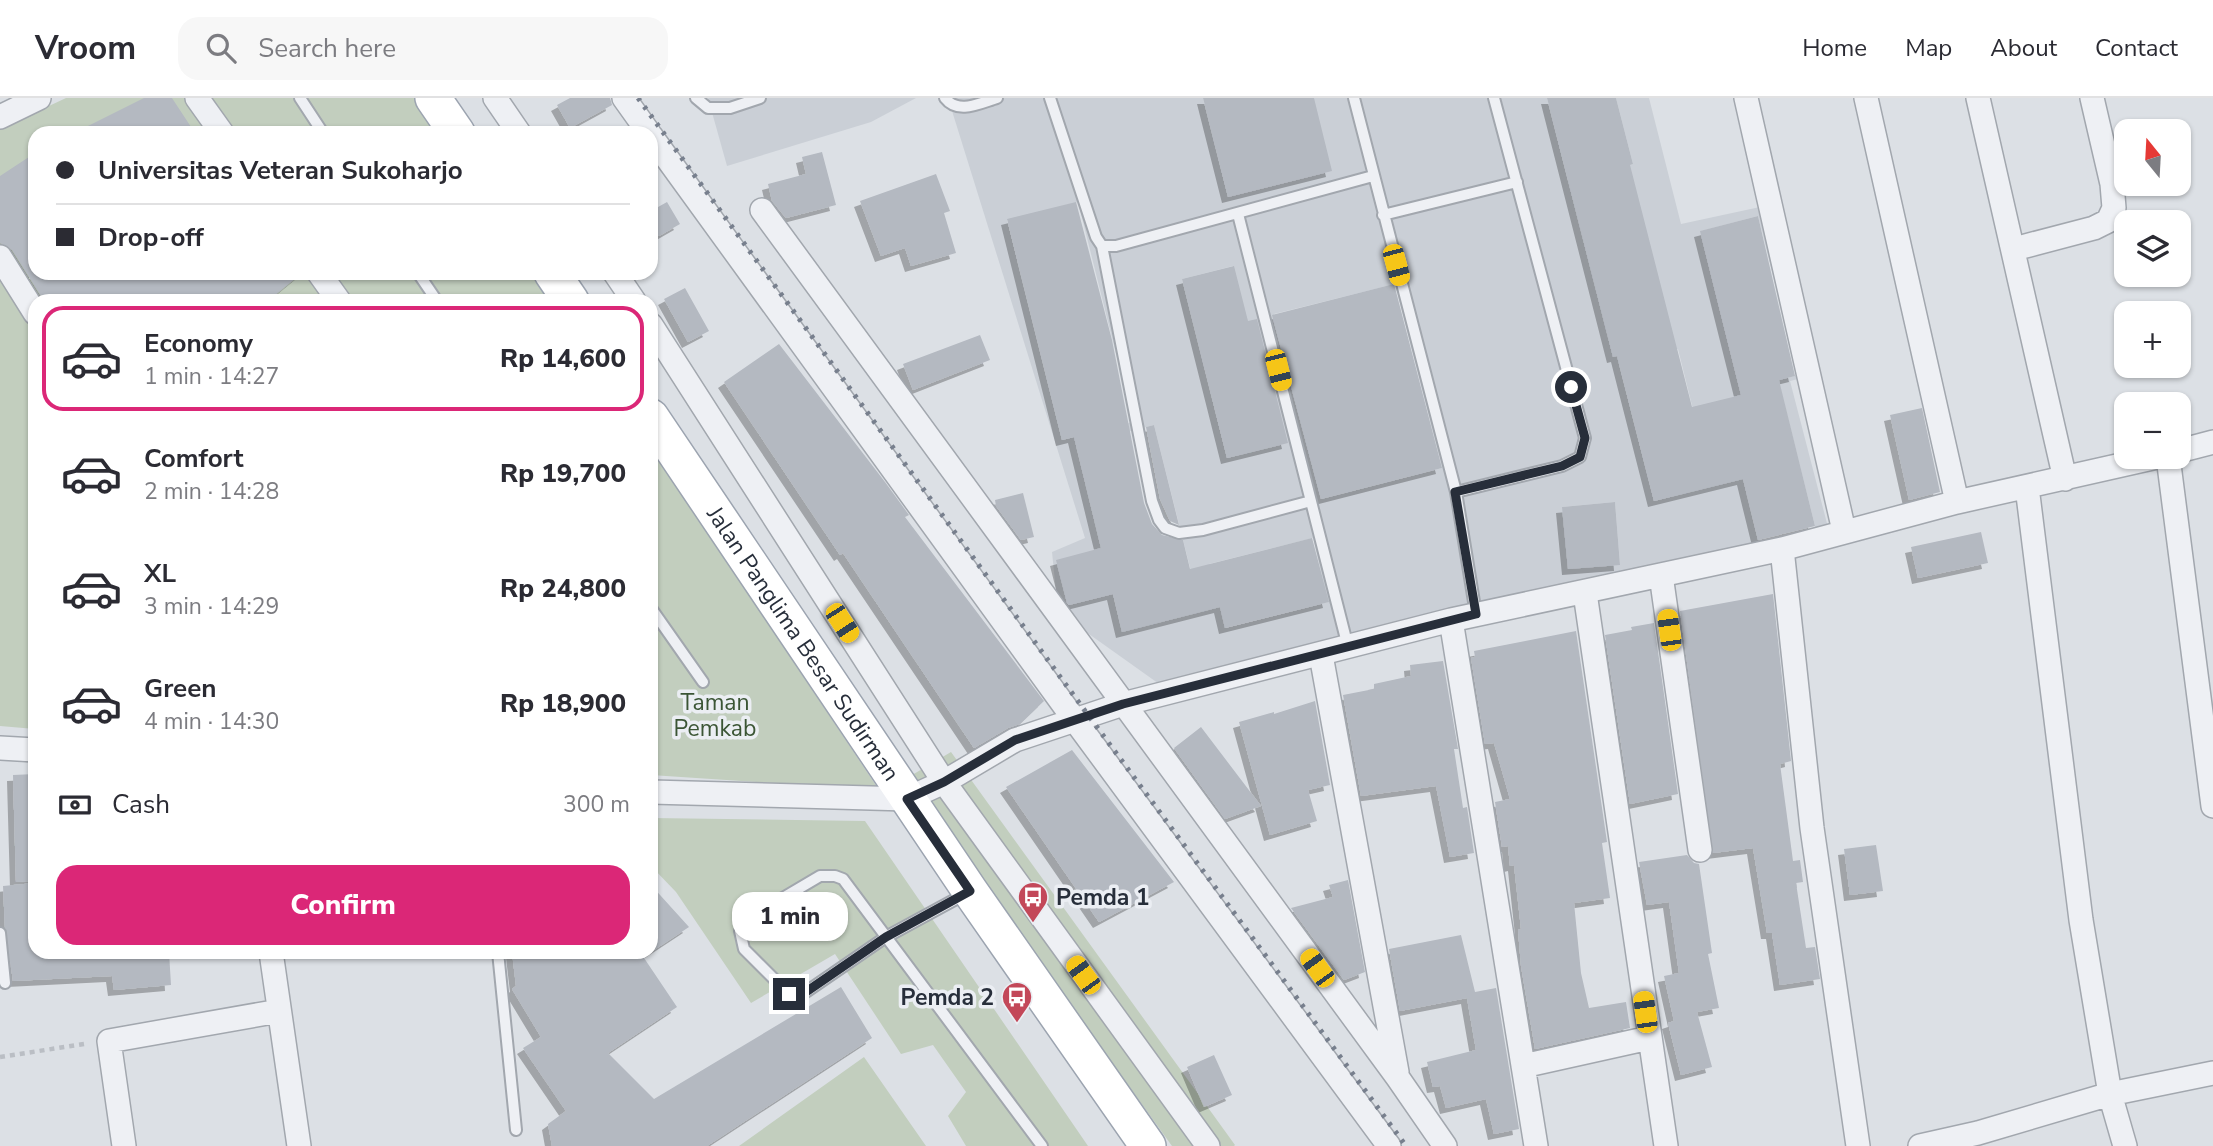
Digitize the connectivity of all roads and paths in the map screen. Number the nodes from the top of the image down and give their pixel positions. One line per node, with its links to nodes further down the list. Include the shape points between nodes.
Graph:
1 (39, 98): 18 (street)
2 (197, 98): 19 (street)
3 (300, 98): 20 (lane)
4 (433, 98): 21 (main road)
5 (495, 98): 22 (street)
6 (624, 98): 23 (street)
7 (696, 98): 8 (lane, via 708,108 730,108)
8 (760, 98)
9 (945, 98): 10 (lane, via 959,108)
10 (997, 98)
11 (1050, 98): 30 (lane)
12 (1354, 98): 25 (lane)
13 (1494, 98): 26 (lane)
14 (1746, 98): 45 (street)
15 (1866, 98): 44 (street)
16 (1978, 98): 31 (street)
17 (2092, 98): 31 (street, via 2112,184 2114,208 2108,221)
18 (0, 117)
19 (217, 126)
20 (318, 126)
21 (452, 126)
22 (514, 126)
23 (644, 126)
24 (658, 145): 56 (street)
25 (1373, 176): 28 (lane); 29 (lane)
26 (1517, 182): 29 (lane); 42 (lane, via 1585,438 1580,457 1562,466)
27 (762, 210): 55 (street)
28 (1238, 214): 30 (lane); 43 (lane)
29 (1383, 215): 42 (lane)
30 (1101, 246): 43 (lane, via 1159,520 1179,533 1203,530)
31 (2014, 249): 40 (street)
32 (0, 257): 33 (street)
33 (28, 302)
34 (658, 336): 59 (street)
35 (658, 427): 61 (main road, Jalan Panglima Besar Sudirman)
36 (2213, 442): 37 (street)
37 (2191, 448)
38 (2114, 467): 40 (street)
39 (2170, 469): 62 (street)
40 (2065, 479): 41 (street)
41 (2027, 487): 44 (street); 77 (street, via 2081,920)
42 (1455, 492): 49 (lane)
43 (1311, 501): 52 (lane)
44 (1957, 502): 45 (street)
45 (1844, 531): 46 (street)
46 (1782, 549): 47 (street); 89 (street, via 1812,828)
47 (1661, 575): 48 (street); 63 (street)
48 (1585, 593): 49 (street); 71 (street)
49 (1476, 614): 51 (street)
50 (658, 618): 54 (lane)
51 (1451, 620): 52 (street); 74 (street)
52 (1348, 647): 53 (street)
53 (1321, 655): 55 (street); 76 (street)
54 (703, 682)
55 (1123, 704): 56 (street); 76 (street)
56 (1074, 719): 59 (street, via 1015,740); 85 (street)
57 (0, 748): 58 (street)
58 (28, 750)
59 (944, 782): 61 (street); 84 (street)
60 (658, 792): 61 (street)
61 (907, 799): 64 (main road, Jalan Panglima Besar Sudirman)
62 (2213, 806)
63 (1700, 850)
64 (970, 891): 66 (lane); 83 (main road, Jalan Panglima Besar Sudirman)
65 (0, 933): 69 (lane)
66 (886, 937): 66 (lane, via 803,994 789,994 744,949 740,930 749,918 820,876 835,876 843,879); 82 (lane)
67 (272, 959): 70 (street)
68 (499, 959): 78 (lane)
69 (5, 982)
70 (279, 1011): 72 (street); 81 (street)
71 (1649, 1038): 74 (street); 88 (street)
72 (109, 1041): 73 (path); 80 (street)
73 (0, 1058)
74 (1523, 1066): 87 (street)
75 (2213, 1073): 77 (street)
76 (1398, 1078): 86 (street)
77 (2110, 1094): 79 (street); 91 (street)
78 (516, 1130)
79 (1980, 1139): 90 (street)
80 (124, 1146)
81 (299, 1146)
82 (1042, 1146)
83 (1148, 1146)
84 (1208, 1146)
85 (1389, 1146)
86 (1445, 1146)
87 (1536, 1146)
88 (1666, 1146)
89 (1858, 1146)
90 (1920, 1146)
91 (2125, 1146)

